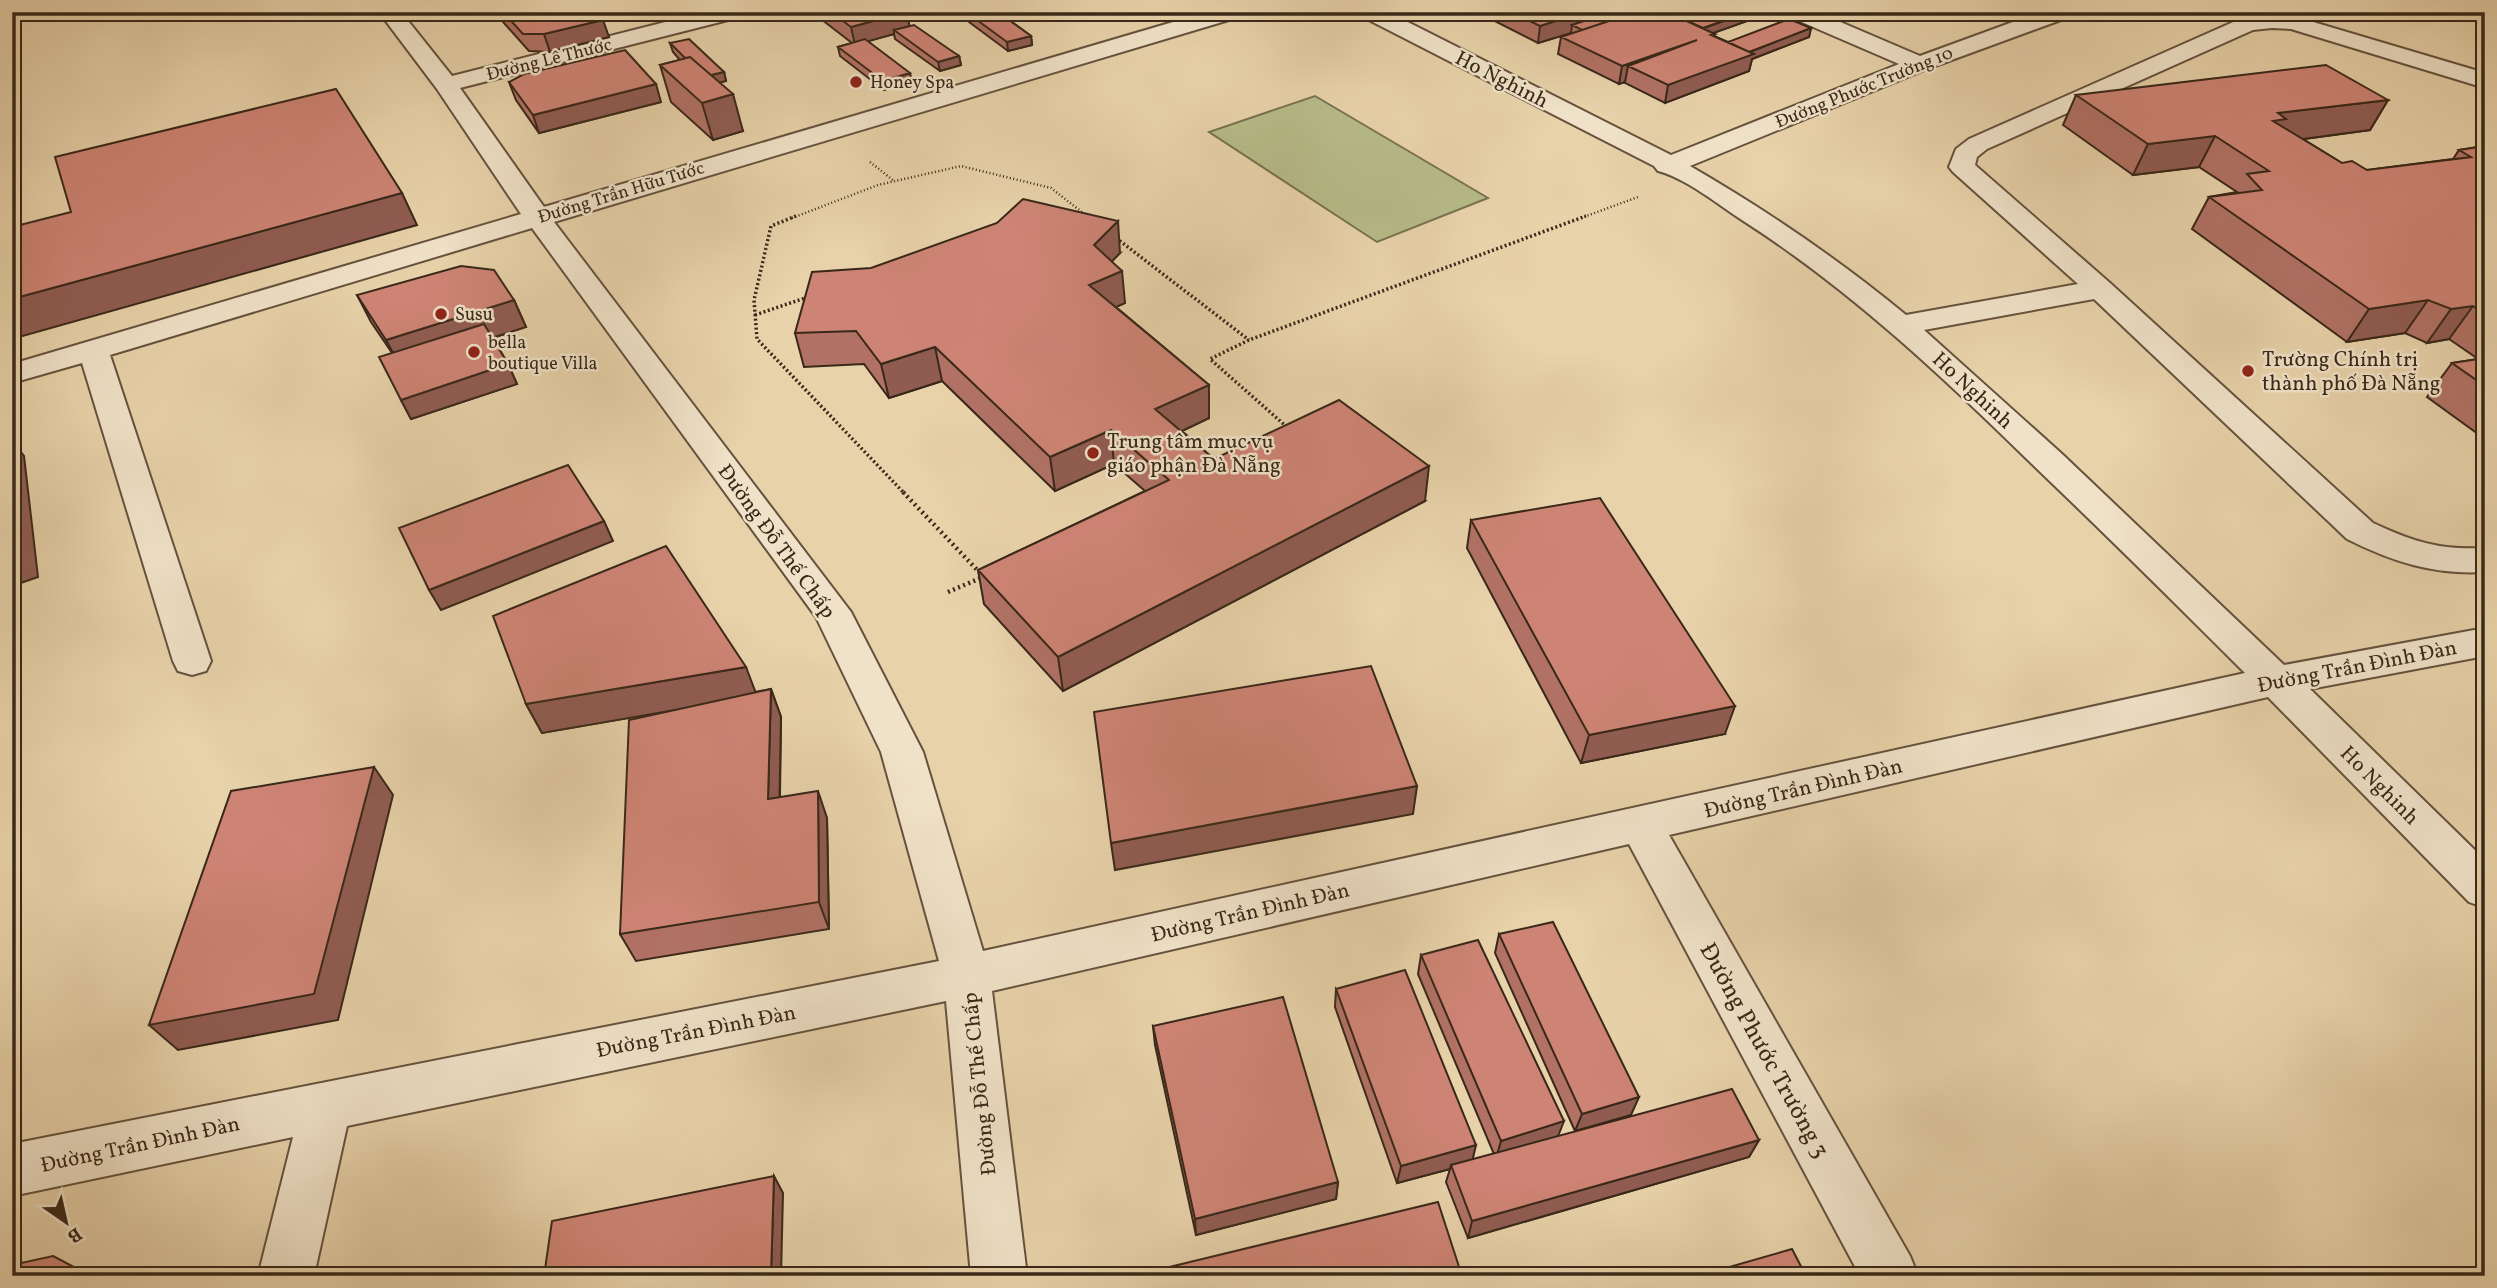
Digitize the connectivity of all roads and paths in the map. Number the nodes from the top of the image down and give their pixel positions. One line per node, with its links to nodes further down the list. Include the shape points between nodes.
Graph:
1 (390, 12): 9 (street, Đường Đỗ Thế Chấp)
2 (732, 12): 9 (street, Đường Lê Thước)
3 (1231, 12): 16 (street, Đường Trần Hữu Tước)
4 (1371, 12): 11 (street, Ho Nghinh)
5 (1798, 12): 7 (street)
6 (2061, 12): 7 (street, Đường Phước Trường 10)
7 (1919, 64): 11 (street, Đường Phước Trường 10)
8 (2485, 80): 19 (street, via 2293,23 2248,24 1978,144 1965,154 1962,167)
9 (446, 85): 16 (street, Đường Đỗ Thế Chấp)
10 (863, 157): 12 (path)
11 (1667, 166): 22 (street, Ho Nghinh, via 1740,206)
12 (894, 181): 14 (path, via 961,166 1051,188); 21 (path, via 771,226 754,300)
13 (1648, 193): 23 (path)
14 (1073, 205): 15 (path); 17 (path)
15 (1061, 210)
16 (537, 217): 24 (street, Đường Trần Hữu Tước); 34 (street, Đường Đỗ Thế Chấp, via 832,612 901,752)
17 (1095, 222)
18 (1106, 231): 23 (path)
19 (2100, 289): 22 (street); 27 (street, via 2360,531 2407,554 2449,563)
20 (819, 293): 21 (path)
21 (755, 315): 28 (path, via 757,339 984,577)
22 (1901, 325): 31 (street, Ho Nghinh)
23 (1249, 340): 26 (path, via 1210,359)
24 (93, 350): 25 (street, Đường Trần Hữu Tước); 30 (street)
25 (12, 374)
26 (1294, 433)
27 (2485, 560)
28 (948, 592)
29 (2485, 642): 31 (street, Đường Trần Đình Đàn)
30 (192, 661)
31 (2276, 681): 32 (street, Đường Trần Đình Đàn); 33 (street, Ho Nghinh)
32 (1641, 825): 34 (street, Đường Trần Đình Đàn); 39 (street, Đường Phước Trường 3)
33 (2485, 889)
34 (967, 976): 35 (street, Đường Trần Đình Đàn); 38 (street, Đường Đỗ Thế Chấp)
35 (326, 1106): 36 (street, Đường Trần Đình Đàn); 37 (street)
36 (12, 1170)
37 (286, 1276)
38 (999, 1276)
39 (1890, 1276)

